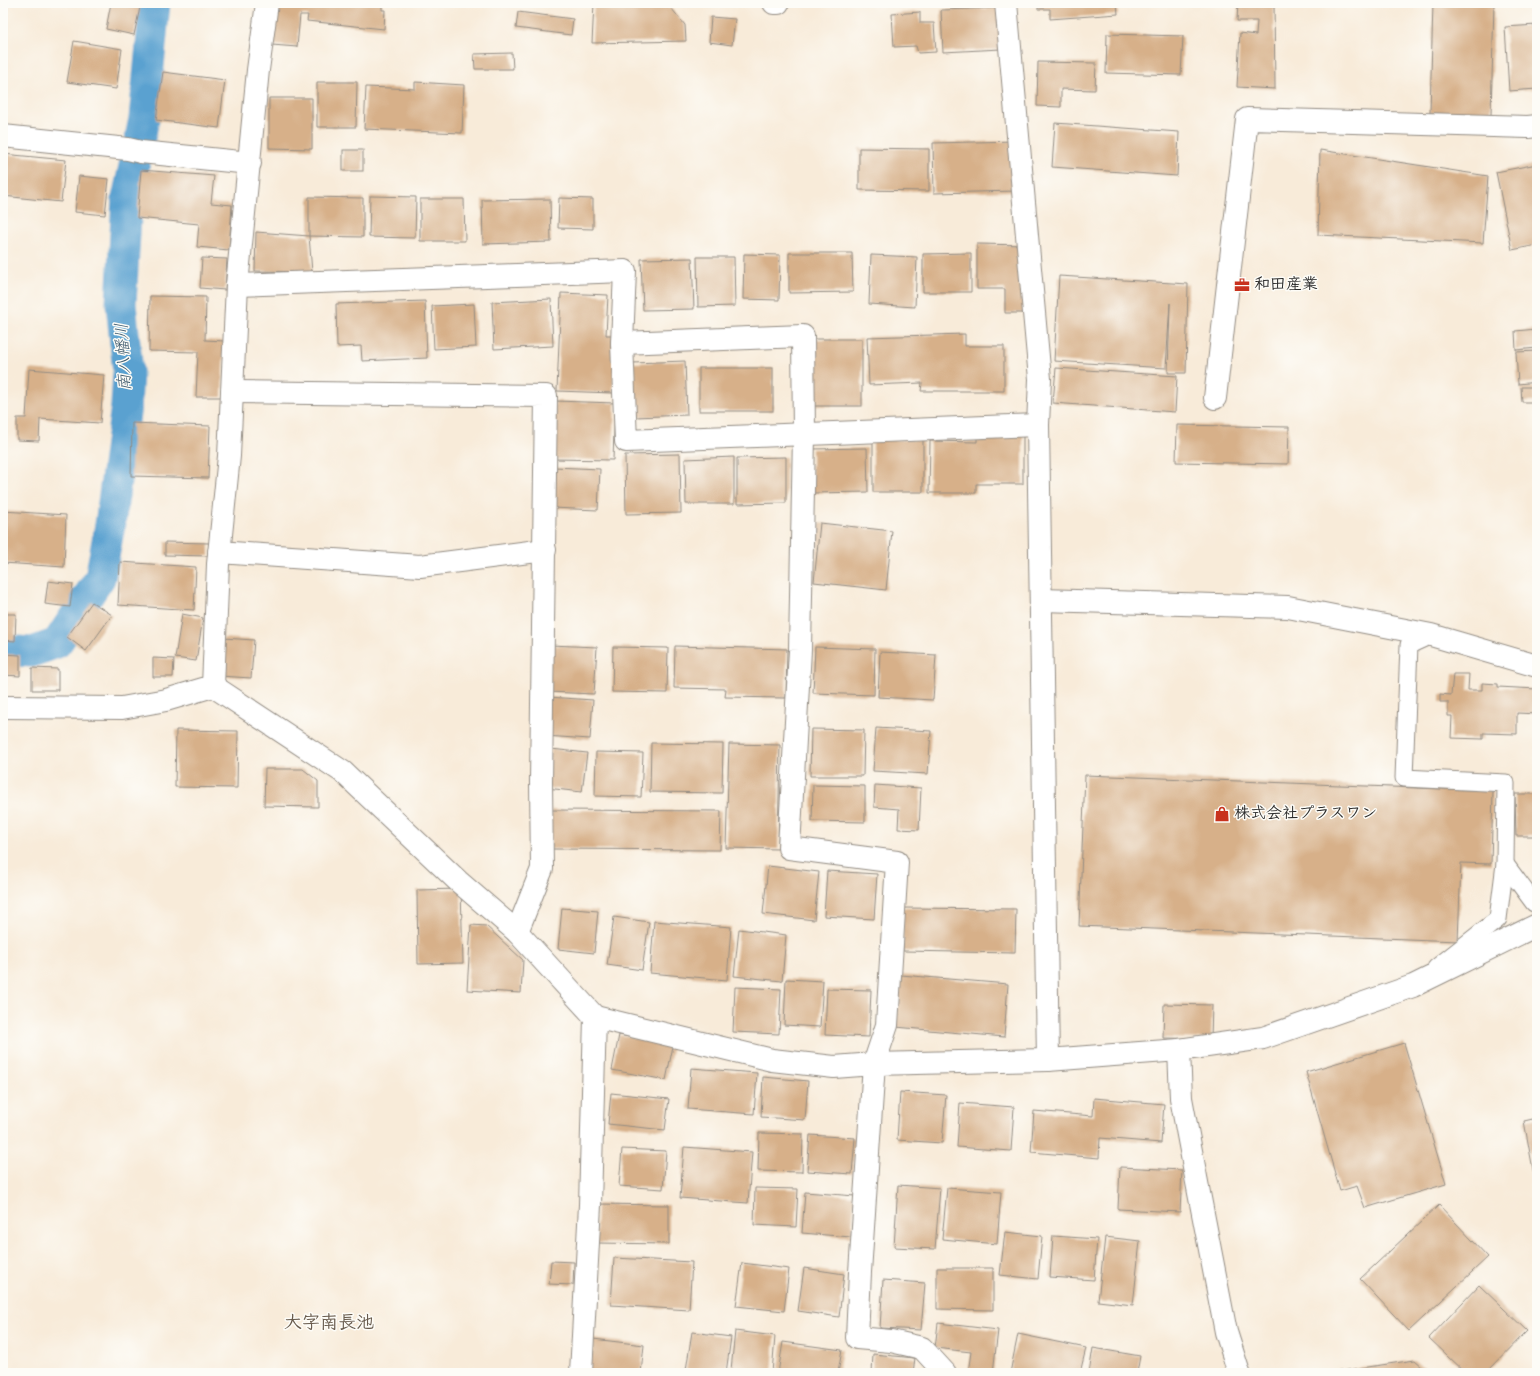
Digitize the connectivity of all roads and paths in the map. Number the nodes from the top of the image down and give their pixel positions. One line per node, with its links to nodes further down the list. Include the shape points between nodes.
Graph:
1 (267, 3): 7 (street)
2 (774, 3): 3 (street)
3 (778, 3)
4 (1006, 3): 12 (street, via 1040,379)
5 (1537, 126): 11 (street, via 1247,118)
6 (3, 136): 7 (street)
7 (250, 163): 8 (street)
8 (237, 285): 9 (street, via 625,271); 10 (street)
9 (622, 343): 13 (street, via 626,441); 13 (street, via 803,336)
10 (232, 392): 14 (street, via 546,396); 15 (street, via 229,456)
11 (1214, 398)
12 (1038, 425): 13 (street); 16 (street)
13 (804, 434): 29 (street, via 800,650 789,848 897,862 887,1025)
14 (545, 550): 15 (street, via 420,566); 24 (street, via 540,782 542,869)
15 (219, 552): 19 (street)
16 (1041, 600): 17 (street, via 1288,607); 28 (street)
17 (1431, 635): 18 (street); 21 (lane, via 1409,645 1404,778 1506,783)
18 (1537, 666)
19 (213, 686): 20 (street, via 166,700 122,708); 24 (street, via 344,772 458,881)
20 (3, 707)
21 (1505, 864): 22 (lane); 25 (lane, via 1498,919)
22 (1537, 904)
23 (1537, 925): 25 (street)
24 (517, 932): 26 (street)
25 (1413, 986): 27 (street, via 1263,1038)
26 (595, 1017): 29 (street, via 772,1060 834,1067); 30 (street, via 590,1205)
27 (1179, 1050): 28 (street); 32 (street, via 1181,1098 1197,1185 1226,1332)
28 (1048, 1060): 29 (street)
29 (874, 1064): 31 (street, via 857,1338 891,1341 922,1348)
30 (581, 1373)
31 (945, 1373)
32 (1239, 1373)

